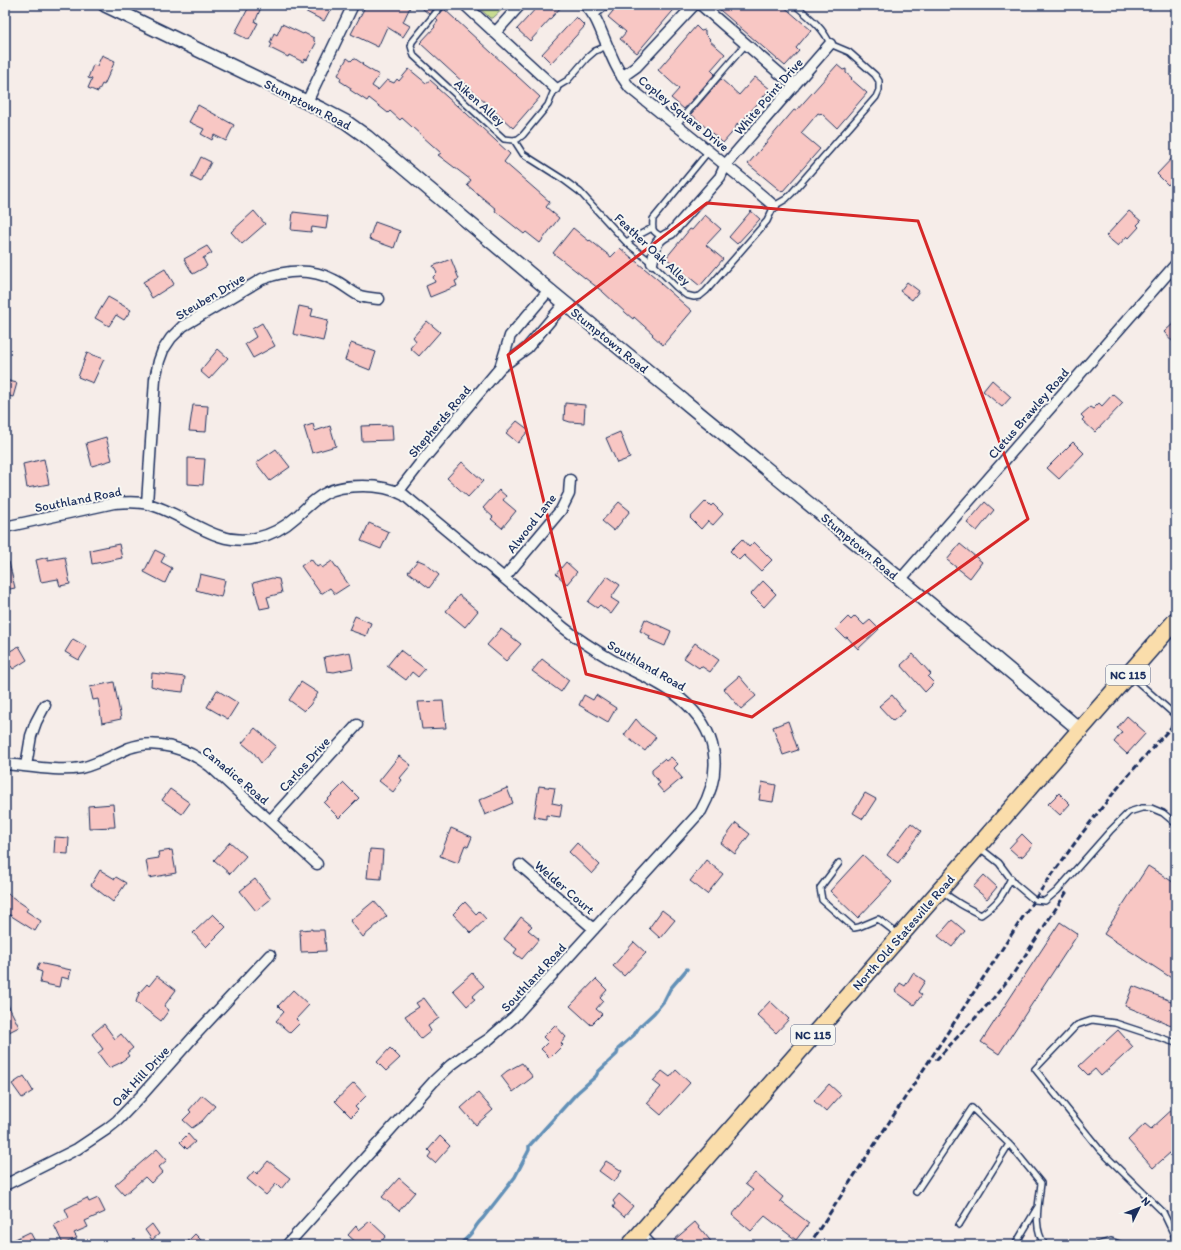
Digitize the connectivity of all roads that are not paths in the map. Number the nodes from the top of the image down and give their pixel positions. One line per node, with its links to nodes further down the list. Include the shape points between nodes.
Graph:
1 (105, 5): 19 (street, Stumptown Road)
2 (353, 5): 19 (street)
3 (442, 5): 21 (lane, Aiken Alley, via 412,42 414,56 504,139)
4 (465, 5): 12 (street)
5 (520, 5): 12 (street)
6 (585, 5): 11 (street, Copley Square Drive)
7 (608, 5): 11 (lane)
8 (694, 5): 16 (street, via 636,67)
9 (701, 5): 13 (street)
10 (795, 5): 14 (lane, via 821,28)
11 (594, 16): 15 (street, Copley Square Drive)
12 (495, 33): 18 (street)
13 (746, 44): 17 (street); 20 (lane)
14 (830, 44): 17 (street, White Point Drive); 24 (lane, Feather Oak Alley, via 849,52 875,75 879,81 879,90 876,97 791,194)
15 (607, 46): 16 (street, Copley Square Drive); 18 (lane, via 595,51 568,80)
16 (622, 77): 20 (street, Copley Square Drive, via 630,88)
17 (794, 86): 23 (street, White Point Drive)
18 (555, 88): 21 (lane, via 548,105 524,135)
19 (307, 102): 30 (street, Stumptown Road, via 346,122 367,137)
20 (676, 125): 22 (street, Copley Square Drive)
21 (514, 140): 27 (lane, Feather Oak Alley, via 524,154 580,192)
22 (708, 152): 23 (street, Copley Square Drive); 25 (lane, via 652,218)
23 (726, 164): 24 (street, Copley Square Drive); 26 (street, White Point Drive, via 720,177 671,233)
24 (774, 206): 28 (lane, Feather Oak Alley, via 767,221 700,296 686,295)
25 (652, 228): 26 (lane, via 655,233); 27 (lane)
26 (663, 236): 28 (street, White Point Drive, via 658,240)
27 (626, 242): 28 (lane, Feather Oak Alley)
28 (652, 263)
29 (1176, 264): 39 (street, Cletus Brawley Road)
30 (549, 290): 32 (street, Stumptown Road); 33 (street, Shepherds Road, via 510,336)
31 (379, 299): 36 (street, Steuben Drive, via 360,296 323,275 291,271 262,279 182,326 163,350 156,373)
32 (565, 303): 33 (street, Shepherds Road, via 527,348); 39 (street, Stumptown Road)
33 (500, 368): 35 (street, Shepherds Road)
34 (570, 480): 38 (street, Alwood Lane, via 569,494 561,510)
35 (398, 492): 36 (street, Southland Road, via 373,486 340,488 311,503 278,530 242,540 214,535); 38 (street, Southland Road)
36 (147, 504): 37 (street, Southland Road, via 114,503)
37 (5, 527)
38 (504, 578): 56 (street, Southland Road, via 587,646 681,699 695,713 710,737 715,763 708,800 701,811)
39 (900, 580): 45 (street, Stumptown Road)
40 (1176, 620): 41 (main road, North Old Statesville Road / NC 115)
41 (1129, 674): 43 (lane); 45 (main road, North Old Statesville Road / NC 115)
42 (45, 705): 47 (street, via 31,736)
43 (1176, 716)
44 (357, 725): 48 (street, Carlos Drive)
45 (1080, 730): 50 (main road, North Old Statesville Road / NC 115)
46 (5, 764): 47 (street, Canadice Road)
47 (26, 766): 48 (street, Canadice Road, via 80,768 130,748 153,744 169,747 188,752 201,760)
48 (270, 821): 52 (street, Canadice Road)
49 (1176, 824): 54 (lane, via 1163,813 1151,808 1129,812 1046,901 1034,900)
50 (978, 846): 54 (lane, via 999,863); 55 (main road, North Old Statesville Road / NC 115)
51 (839, 863): 57 (lane, via 820,888 822,900 854,928 878,919)
52 (317, 864)
53 (520, 864): 56 (street, Welder Court)
54 (1011, 878): 55 (lane, via 996,904 981,915)
55 (940, 890): 57 (main road, North Old Statesville Road / NC 115)
56 (594, 929): 67 (street, Southland Road, via 503,1028 461,1058 434,1082)
57 (899, 936): 65 (main road, North Old Statesville Road / NC 115)
58 (270, 955): 61 (street, Oak Hill Drive, via 141,1096 107,1129 77,1149)
59 (1176, 1043): 66 (lane, via 1115,1023 1092,1020 1077,1025 1035,1069 1100,1150 1163,1212)
60 (1009, 1144): 62 (lane, via 972,1108); 63 (lane, via 1041,1184); 64 (lane)
61 (5, 1185)
62 (916, 1192)
63 (1039, 1205): 70 (lane); 71 (lane, via 1037,1223)
64 (959, 1226)
65 (642, 1232): 68 (main road, North Old Statesville Road / NC 115); 69 (lane)
66 (1176, 1244)
67 (287, 1245)
68 (630, 1245)
69 (654, 1245)
70 (1016, 1245)
71 (1045, 1245)
72 (1097, 1245): 73 (lane, via 1111,1241)
73 (1122, 1245)

